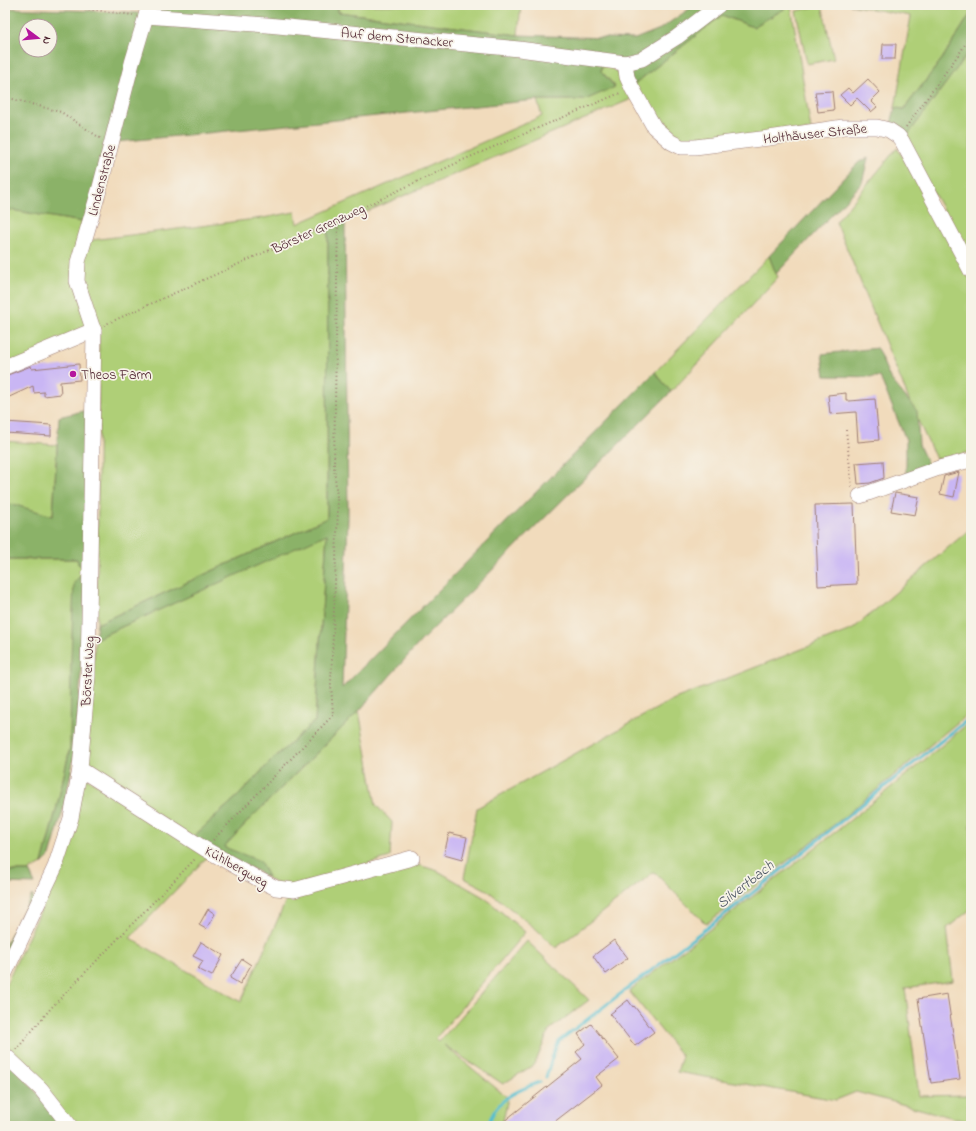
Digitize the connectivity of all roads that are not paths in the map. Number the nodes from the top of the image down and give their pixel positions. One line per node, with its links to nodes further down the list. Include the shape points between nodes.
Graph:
1 (719, 5): 3 (street, Auf dem Stenacker, via 648,55)
2 (147, 11): 3 (street, Auf dem Stenacker, via 267,25 519,48); 5 (street, Lindenstraße, via 78,262 77,281)
3 (625, 63): 4 (street, Holthäuser Straße, via 627,78 654,127 666,138 681,146 762,139 843,127 877,127 889,130 902,141)
4 (971, 271)
5 (94, 330): 6 (street, Lindenstraße); 7 (street)
6 (94, 355): 10 (street, Börster Weg, via 88,676)
7 (5, 367)
8 (971, 460): 9 (street, via 939,468)
9 (860, 496)
10 (80, 769): 11 (street, Kühlbergweg, via 205,849 276,888 294,890); 12 (street, Börster Weg, via 71,818 55,867)
11 (412, 858)
12 (5, 974)
13 (6, 1057): 14 (street, via 41,1090)
14 (70, 1126)

